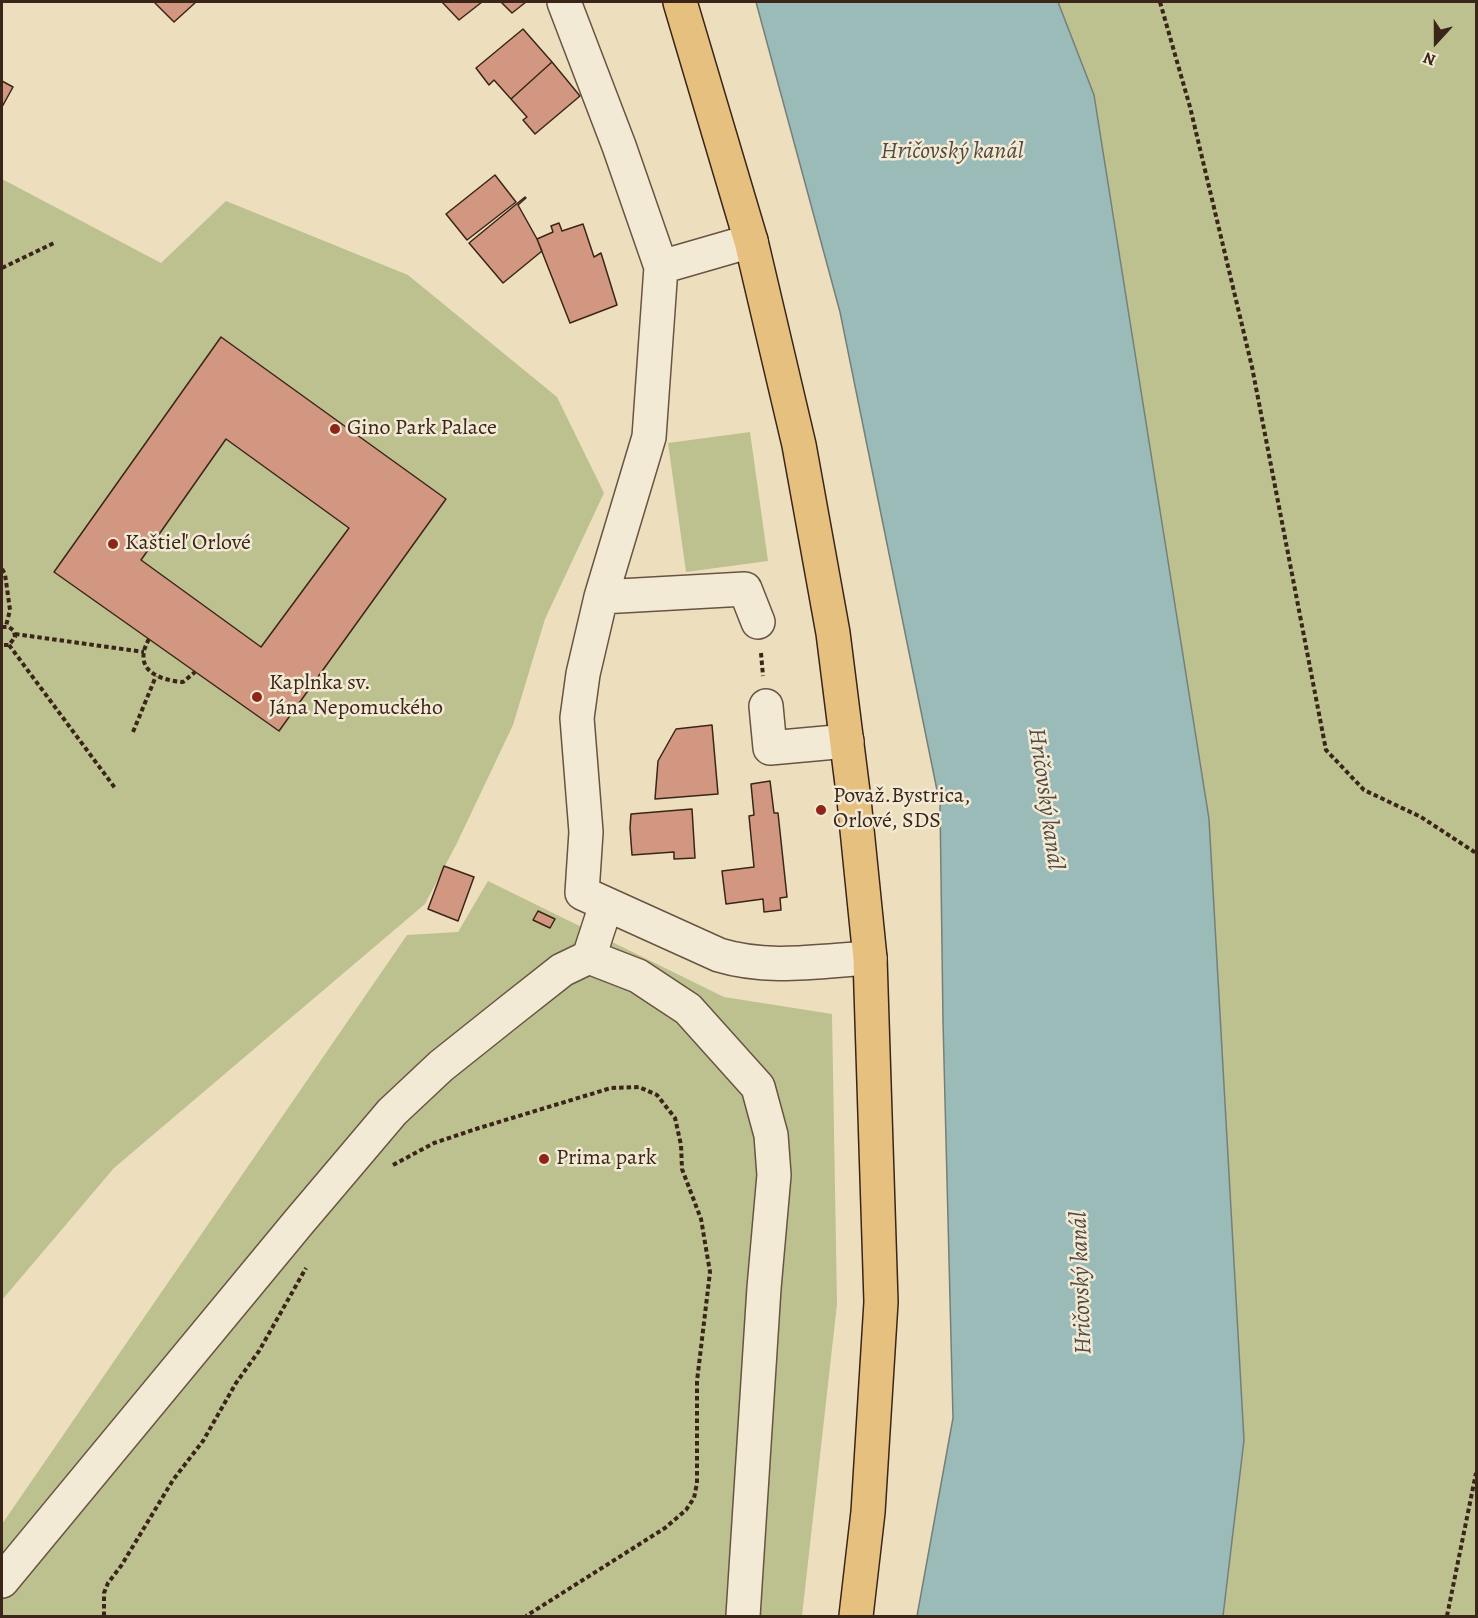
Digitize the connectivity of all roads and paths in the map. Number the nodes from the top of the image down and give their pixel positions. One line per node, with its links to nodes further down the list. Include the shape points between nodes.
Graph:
1 (564, 2): 6 (street)
2 (680, 2): 4 (main road)
3 (1160, 2): 24 (path, via 1252,368 1326,750 1364,789 1421,817)
4 (751, 241): 6 (street); 22 (main road, via 799,445 833,633)
5 (54, 243): 7 (path)
6 (661, 267): 9 (street, via 649,437)
7 (2, 268)
8 (2, 569): 11 (path, via 10,610)
9 (601, 597): 10 (street, via 745,589); 25 (street, via 577,718 586,832 582,893)
10 (758, 622): 20 (path)
11 (4, 627): 12 (path)
12 (15, 634): 15 (path); 17 (path)
13 (149, 639): 17 (path)
14 (2, 645): 15 (path); 16 (path)
15 (9, 645): 23 (path)
16 (2, 651)
17 (144, 652): 19 (path, via 147,668)
18 (195, 672): 19 (path, via 183,682)
19 (156, 676): 21 (path)
20 (766, 706): 22 (street, via 770,748)
21 (133, 732)
22 (847, 741): 27 (main road)
23 (115, 788)
24 (1476, 853)
25 (606, 905): 26 (street); 27 (street, via 740,961 766,964)
26 (589, 957): 31 (street, via 562,970 441,1066 392,1112); 34 (street, via 638,976 688,1009 758,1087 771,1135 774,1175)
27 (870, 958): 35 (main road, via 881,1302 868,1512)
28 (386, 1171): 33 (path, via 434,1143 611,1088 639,1087 657,1095 675,1118 682,1169 701,1220 710,1272 697,1381 698,1483 694,1498 665,1528)
29 (308, 1264): 32 (path, via 203,1441 173,1480 108,1583)
30 (1476, 1473): 36 (path)
31 (2, 1581)
32 (104, 1617)
33 (526, 1617)
34 (743, 1617)
35 (856, 1617)
36 (1447, 1617)

